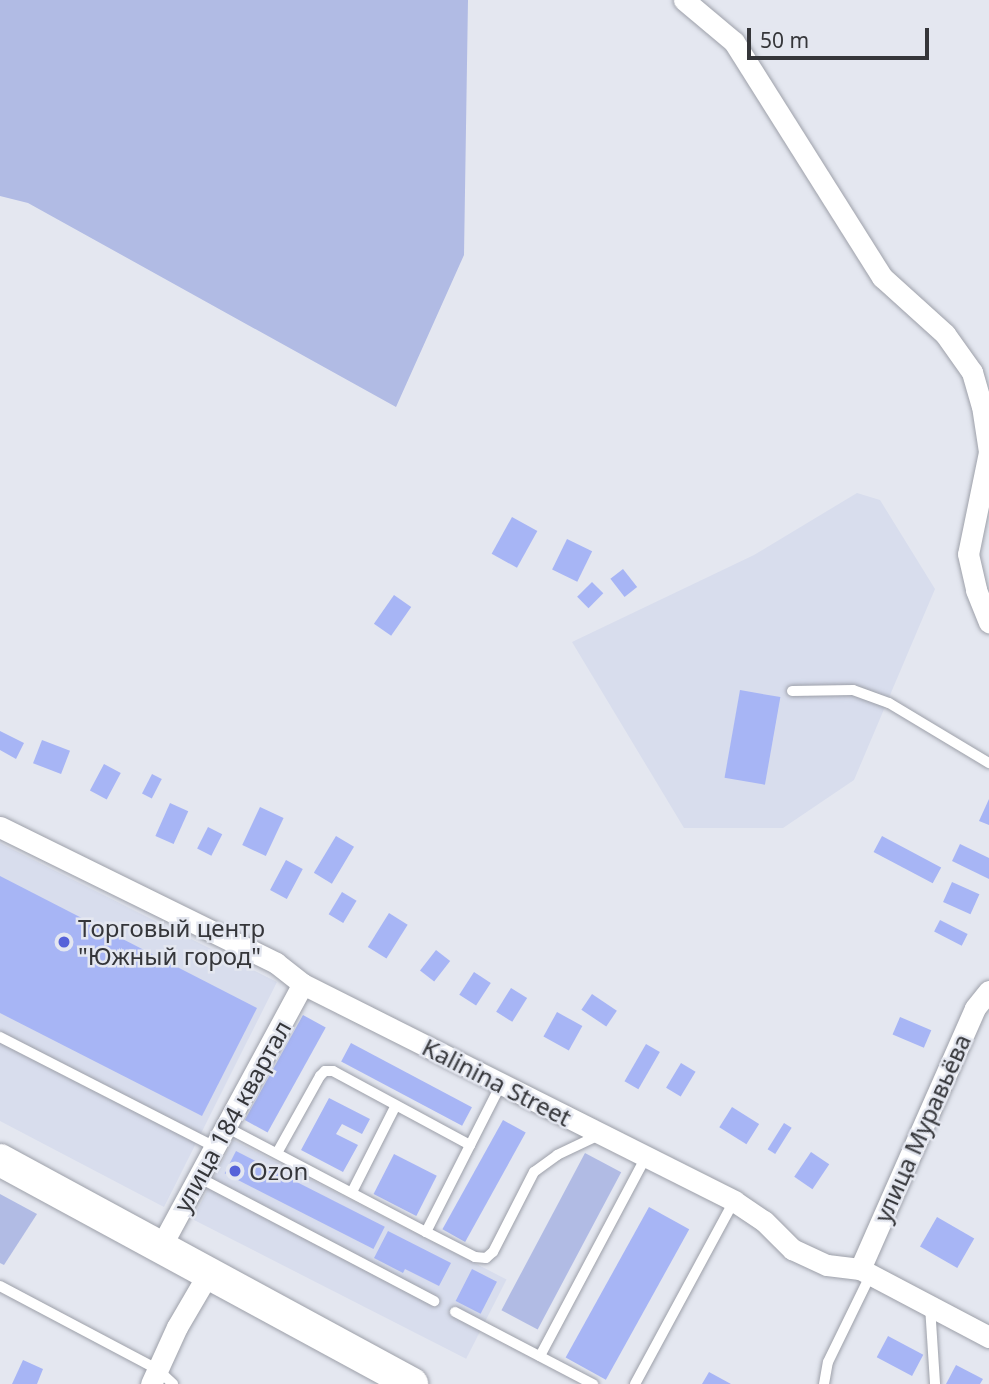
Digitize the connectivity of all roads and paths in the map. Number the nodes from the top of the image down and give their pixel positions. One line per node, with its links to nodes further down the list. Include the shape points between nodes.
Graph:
1 (684, 0): 2 (street, via 734,42 882,277 945,334 972,372 989,452 968,554)
2 (989, 623)
3 (792, 691): 4 (lane, via 853,690 889,704)
4 (989, 762)
5 (0, 827): 6 (street, Kalinina Street, via 276,963)
6 (303, 984): 9 (street, Kalinina Street); 11 (street, улица 184 квартал)
7 (989, 991): 23 (street, улица Муравьёва, via 975,1008)
8 (0, 1037): 14 (lane)
9 (500, 1084): 12 (street, Kalinina Street); 13 (lane)
10 (396, 1105): 13 (lane); 15 (lane, via 326,1071); 19 (lane)
11 (226, 1127): 14 (street, улица 184 квартал); 15 (lane)
12 (601, 1134): 16 (street, Kalinina Street); 21 (lane, via 534,1172 486,1258 475,1257)
13 (470, 1145): 21 (lane)
14 (215, 1147): 18 (street, улица 184 квартал)
15 (277, 1153): 19 (lane)
16 (646, 1157): 20 (street, Kalinina Street); 30 (lane)
17 (0, 1160): 22 (main road)
18 (198, 1178): 22 (street, улица 184 квартал); 26 (lane)
19 (352, 1192): 21 (lane)
20 (734, 1201): 23 (street, Kalinina Street, via 764,1221 792,1249 827,1265); 35 (lane)
21 (426, 1231)
22 (160, 1248): 24 (main road)
23 (865, 1271): 27 (street, Kalinina Street); 36 (lane, via 828,1362)
24 (208, 1274): 31 (street); 33 (main road)
25 (0, 1286): 31 (lane)
26 (434, 1301)
27 (930, 1306): 29 (street, Kalinina Street); 37 (lane)
28 (455, 1312): 30 (lane)
29 (989, 1337)
30 (540, 1356): 34 (lane)
31 (154, 1377): 32 (lane)
32 (173, 1384)
33 (412, 1384)
34 (593, 1384)
35 (635, 1384)
36 (824, 1384)
37 (935, 1384)

